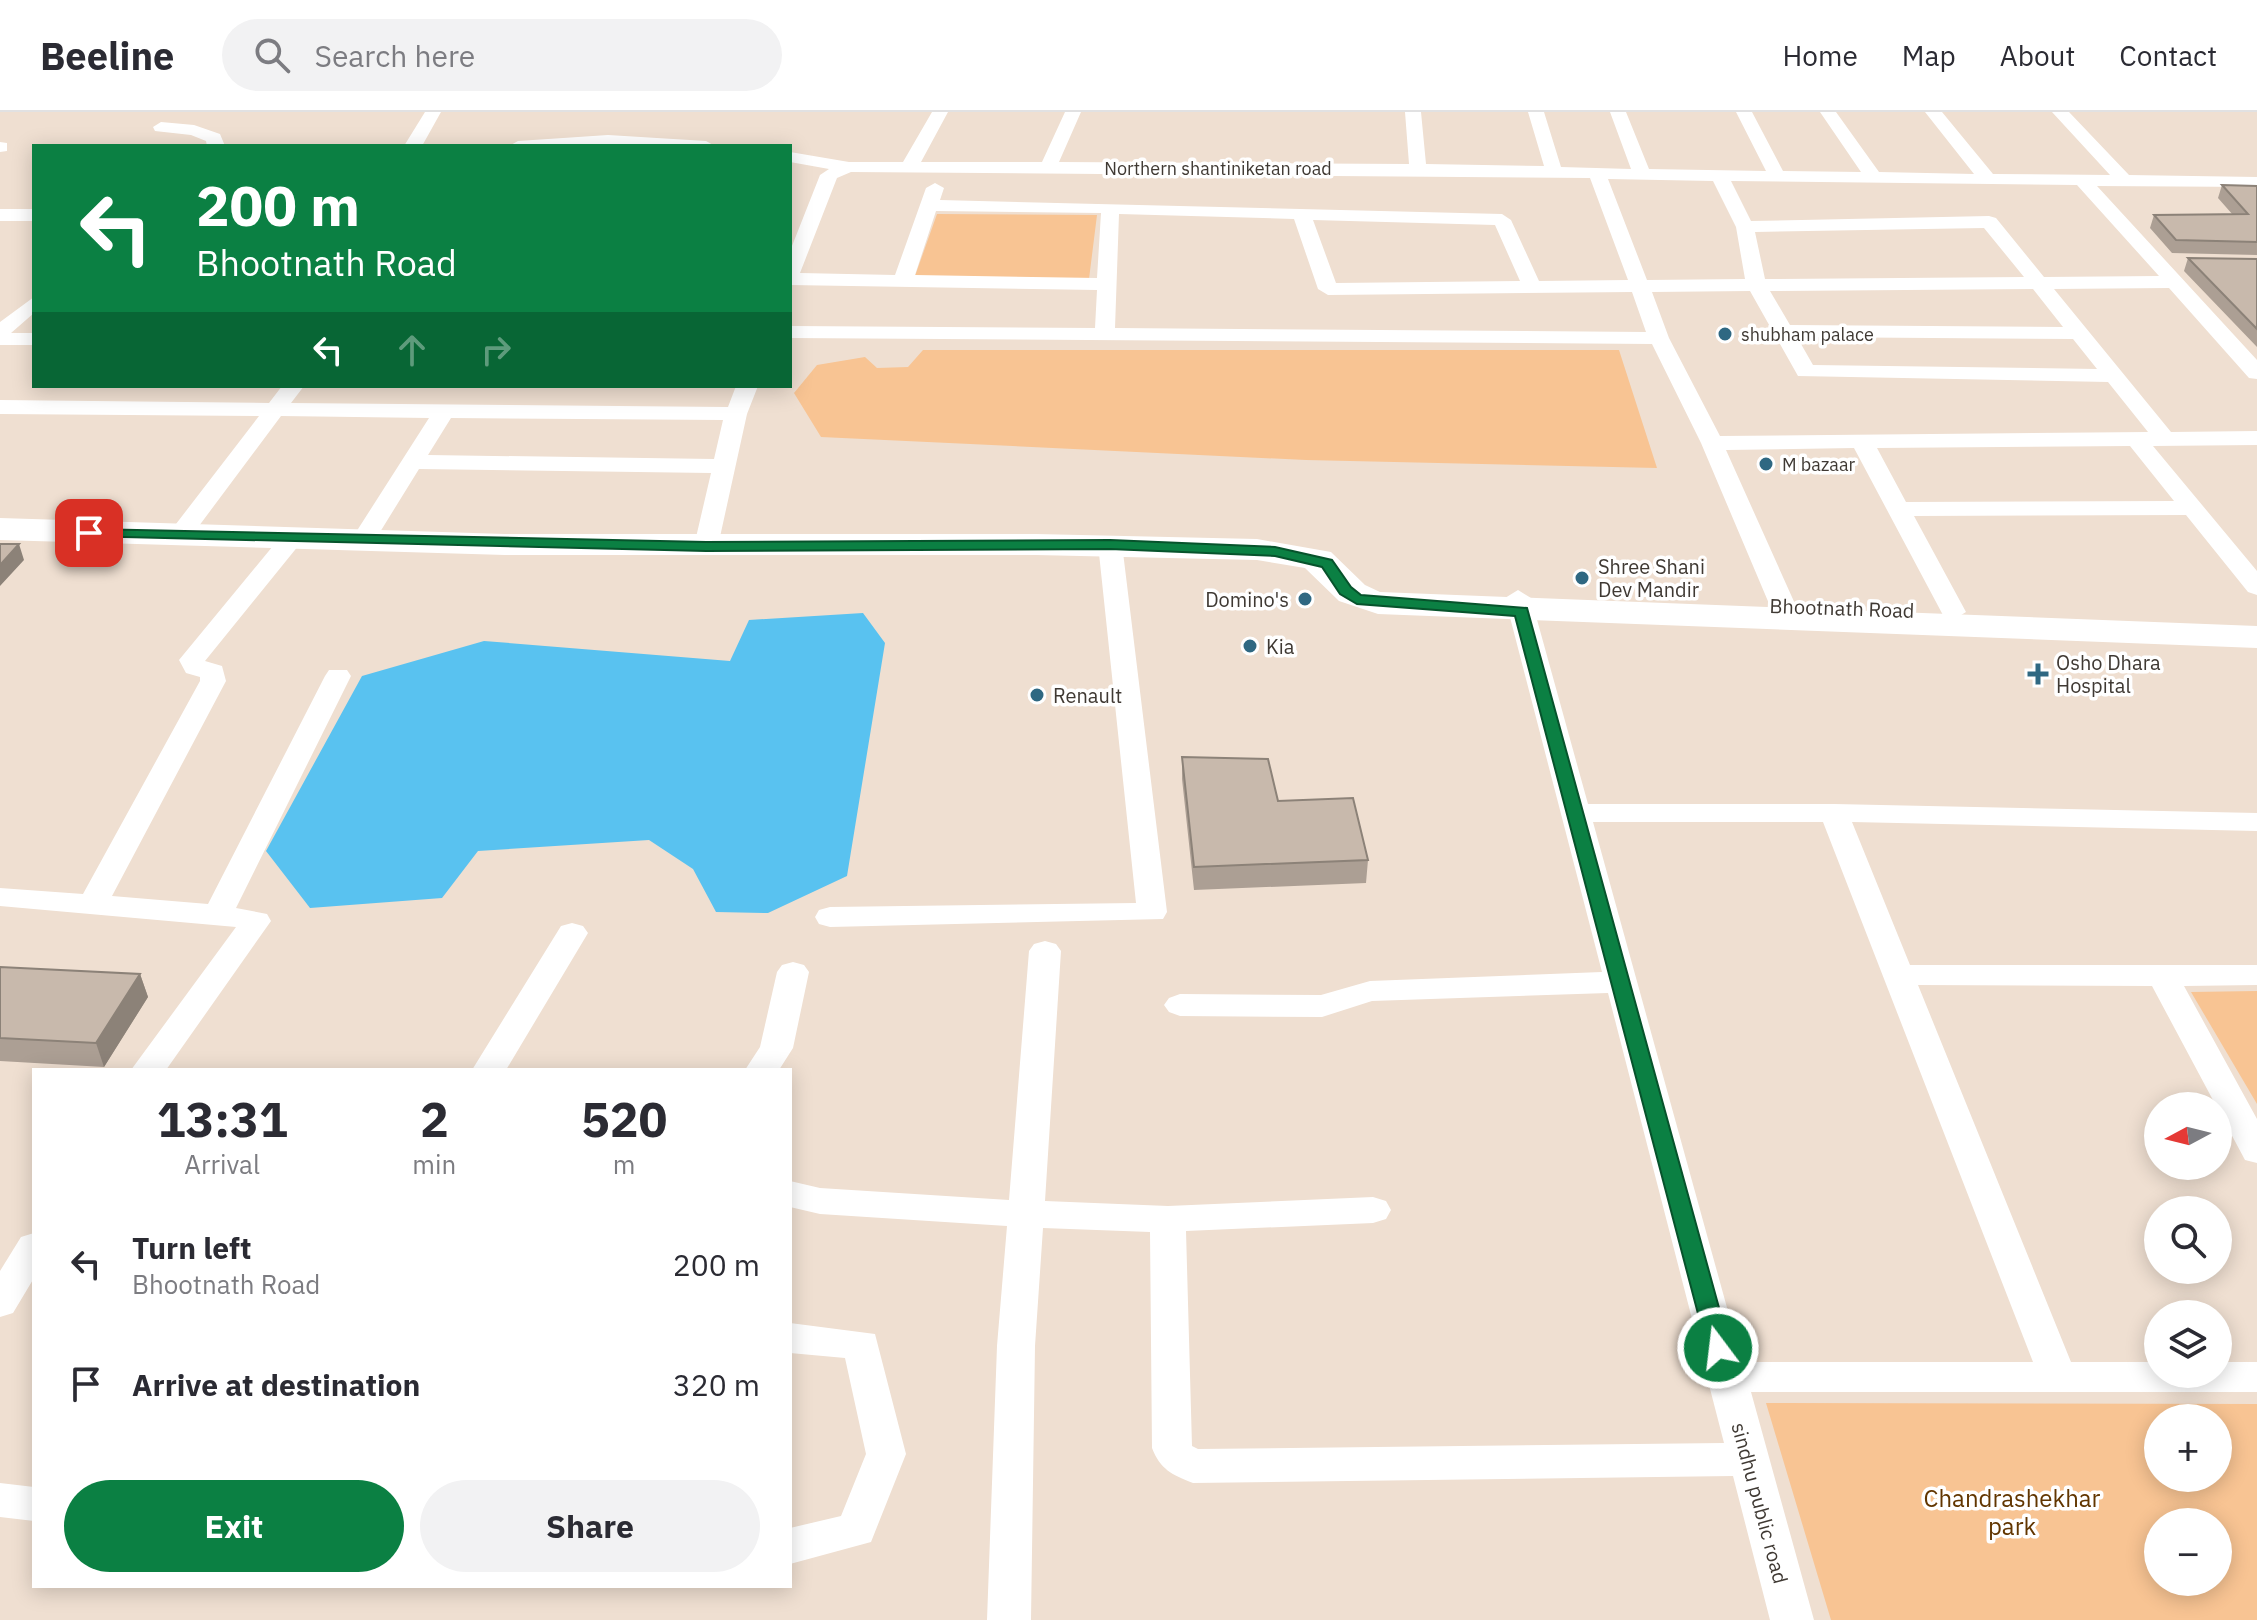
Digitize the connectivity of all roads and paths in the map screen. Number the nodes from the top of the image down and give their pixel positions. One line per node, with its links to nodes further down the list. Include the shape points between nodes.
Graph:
1 (433, 112): 13 (street)
2 (940, 112): 18 (street)
3 (1073, 112): 20 (street)
4 (1413, 112): 21 (street)
5 (1536, 112): 23 (street)
6 (1618, 112): 25 (street)
7 (1744, 112): 27 (street)
8 (1828, 112): 28 (street)
9 (1933, 112): 29 (street)
10 (2060, 112): 31 (street)
11 (160, 126): 12 (street, via 194,130 214,138)
12 (216, 144)
13 (414, 144)
14 (548, 144): 15 (street)
15 (673, 144)
16 (792, 157): 17 (street, Northern shantiniketan road)
17 (849, 167): 18 (street, Northern shantiniketan road); 34 (street, via 829,175)
18 (909, 167): 19 (street, Northern shantiniketan road)
19 (942, 167): 20 (street, Northern shantiniketan road); 35 (street)
20 (1048, 168): 21 (street, Northern shantiniketan road)
21 (1418, 169): 22 (street, Northern shantiniketan road)
22 (1498, 171): 23 (street, Northern shantiniketan road); 40 (street)
23 (1554, 172): 24 (street, Northern shantiniketan road)
24 (1597, 173): 25 (street, Northern shantiniketan road); 48 (street)
25 (1642, 174): 26 (street, Northern shantiniketan road)
26 (1719, 176): 27 (street, Northern shantiniketan road); 41 (street)
27 (1777, 176): 28 (street, Northern shantiniketan road)
28 (1874, 178): 29 (street, Northern shantiniketan road)
29 (1989, 180): 30 (street, Northern shantiniketan road)
30 (2083, 181): 31 (street, Northern shantiniketan road); 42 (street)
31 (2125, 181): 32 (street, Northern shantiniketan road)
32 (2257, 182)
33 (792, 205): 34 (street)
34 (817, 205): 44 (street)
35 (929, 205): 36 (street); 46 (street)
36 (1110, 208): 37 (street); 49 (street)
37 (1301, 212): 40 (street); 52 (street, via 1328,289)
38 (0, 215): 39 (street)
39 (32, 215)
40 (1502, 220): 52 (street)
41 (1745, 227): 50 (street); 51 (street, via 1989,222)
42 (2157, 262): 43 (street); 47 (street)
43 (2185, 262)
44 (792, 272)
45 (792, 277): 46 (street)
46 (903, 281): 49 (street)
47 (2175, 282): 51 (street); 62 (street)
48 (1639, 283): 50 (street); 52 (street); 59 (street)
49 (1104, 284): 58 (street)
50 (1756, 284): 51 (street); 54 (street)
51 (2040, 286): 57 (street)
52 (1532, 287)
53 (32, 305): 55 (street)
54 (1784, 331): 57 (street); 63 (street, via 1806,371)
55 (0, 332)
56 (792, 332): 58 (street)
57 (2079, 333): 63 (street)
58 (1105, 334): 59 (street)
59 (1659, 338): 74 (street)
60 (0, 339): 61 (street)
61 (32, 339)
62 (2257, 373)
63 (2113, 376): 72 (street)
64 (292, 388): 67 (street)
65 (746, 388): 69 (street)
66 (0, 407): 67 (street)
67 (274, 412): 68 (street); 80 (street)
68 (443, 413): 69 (street); 75 (street)
69 (736, 414): 76 (street)
70 (2257, 438): 72 (street)
71 (2136, 439): 72 (street); 73 (street); 77 (street)
72 (2165, 439)
73 (1862, 442): 74 (street); 78 (street)
74 (1712, 443): 87 (street)
75 (413, 462): 76 (street); 82 (street)
76 (724, 466): 84 (street)
77 (2192, 508): 78 (street); 85 (street)
78 (1898, 509): 88 (street)
79 (0, 529): 80 (street, Bhootnath Road)
80 (178, 537): 81 (street, Bhootnath Road)
81 (291, 540): 82 (street, Bhootnath Road); 96 (street, via 192,660 195,667 213,672 213,681)
82 (363, 540): 84 (street, Bhootnath Road)
83 (1110, 544): 84 (street, Bhootnath Road); 86 (street, Bhootnath Road, via 1309,557 1327,563 1345,591 1357,599); 98 (street, via 1152,912)
84 (706, 546)
85 (2257, 587)
86 (1520, 605): 87 (street, Bhootnath Road); 92 (street, sindhu public road)
87 (1780, 612): 88 (street, Bhootnath Road); 90 (street, Bhootnath Road)
88 (1953, 612): 89 (street, Bhootnath Road)
89 (2257, 625)
90 (2257, 637)
91 (338, 676): 97 (street)
92 (1576, 813): 93 (street); 105 (street, sindhu public road)
93 (1834, 813): 94 (street); 102 (street)
94 (2257, 822)
95 (0, 897): 96 (street)
96 (92, 906): 97 (street)
97 (218, 914): 107 (street, via 256,921)
98 (830, 917)
99 (572, 933): 108 (street)
100 (1045, 951): 113 (street)
101 (793, 972): 109 (street, via 776,1048)
102 (1899, 975): 104 (street); 119 (street)
103 (2257, 975): 104 (street)
104 (2163, 976): 110 (street)
105 (1621, 982): 106 (street, via 1370,991 1322,1006); 118 (street, sindhu public road)
106 (1180, 1005)
107 (149, 1068)
108 (490, 1068)
109 (763, 1068)
110 (2257, 1151)
111 (792, 1194): 113 (street, via 950,1211)
112 (1373, 1210): 114 (street)
113 (1026, 1212): 114 (street); 125 (street, via 1016,1346)
114 (1168, 1219): 121 (street, via 1172,1448 1175,1456 1193,1466)
115 (32, 1250): 116 (street)
116 (0, 1303)
117 (792, 1338): 124 (street, via 861,1345 886,1454 856,1530)
118 (1726, 1377): 119 (street); 121 (street, sindhu public road)
119 (2058, 1377): 120 (street)
120 (2257, 1377)
121 (1749, 1459): 126 (street, sindhu public road)
122 (0, 1500): 123 (street)
123 (32, 1504)
124 (792, 1546)
125 (1009, 1620)
126 (1792, 1620)

